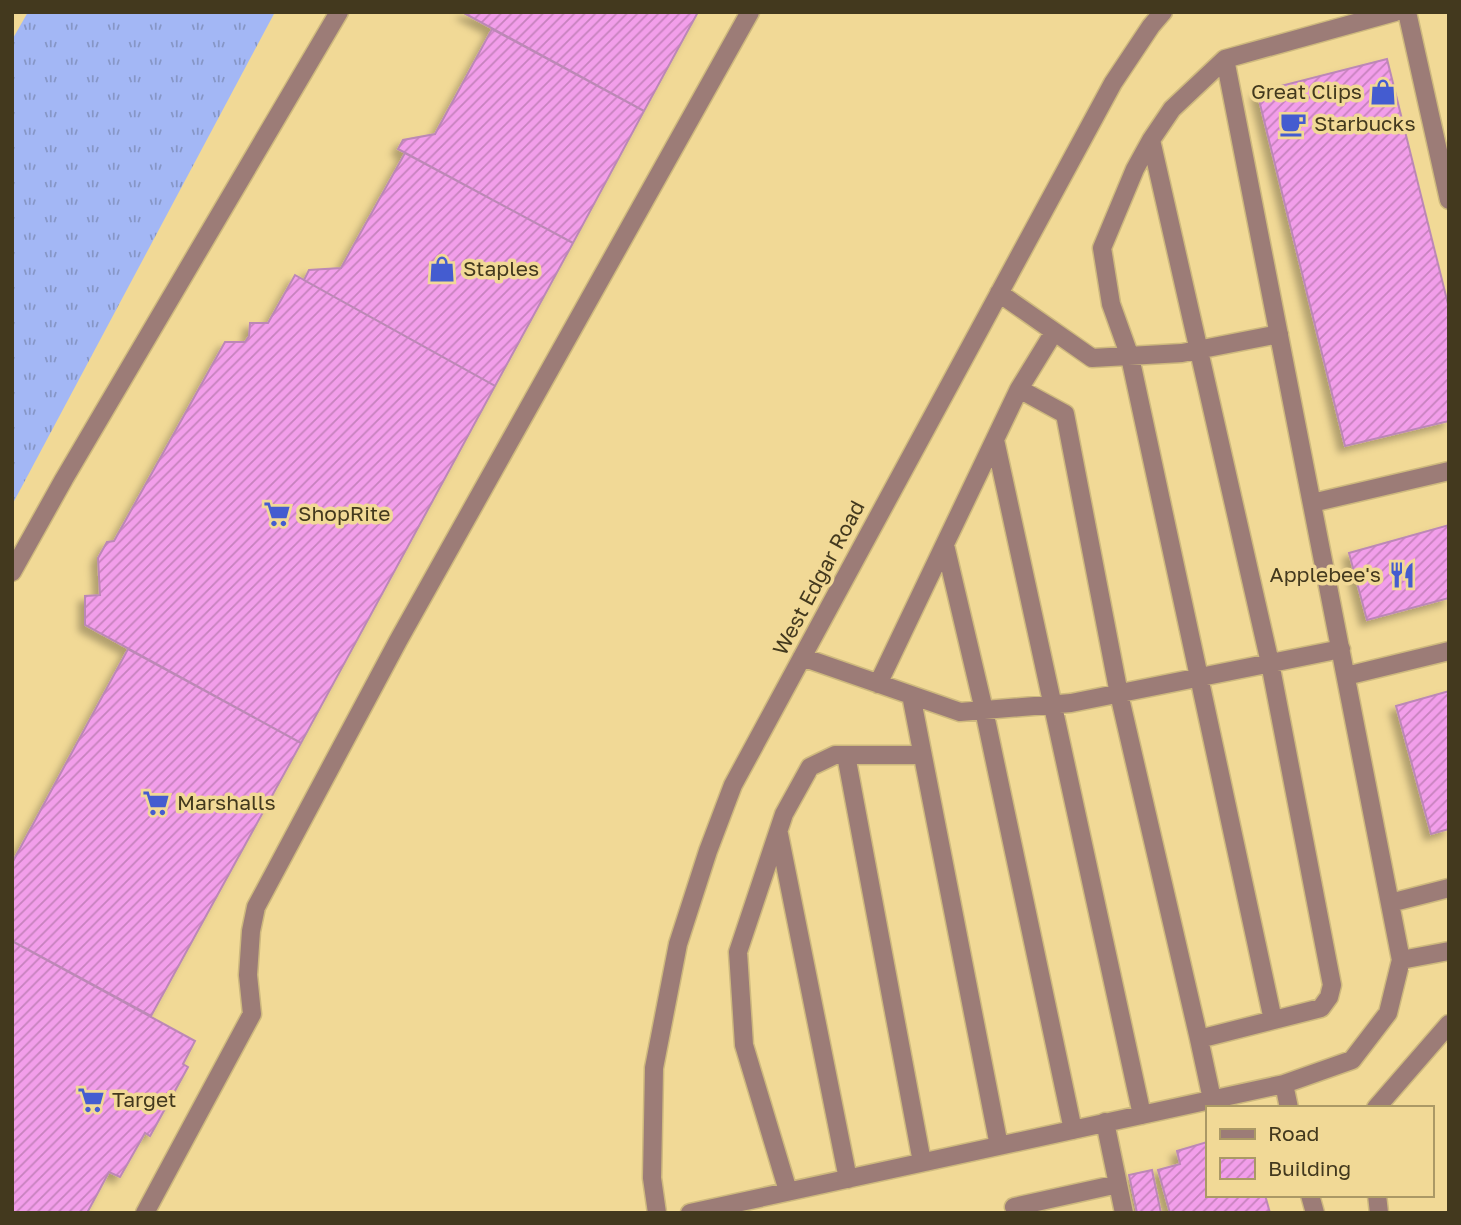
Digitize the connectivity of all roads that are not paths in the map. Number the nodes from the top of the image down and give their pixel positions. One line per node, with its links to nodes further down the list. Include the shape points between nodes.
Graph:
1 (339, 12): 19 (lane)
2 (750, 12): 54 (lane, via 398,641 256,907 248,975 252,1014)
3 (1163, 12): 9 (lane, West Edgar Road, via 1113,83)
4 (1395, 12): 6 (lane)
5 (1407, 12): 8 (lane)
6 (1225, 59): 7 (lane, via 1172,109); 11 (lane)
7 (1150, 140): 12 (lane); 13 (lane, via 1102,248 1111,304)
8 (1449, 200)
9 (999, 293): 10 (lane); 22 (lane, West Edgar Road)
10 (1054, 332): 13 (lane, via 1092,358); 14 (lane)
11 (1279, 334): 12 (lane); 17 (lane)
12 (1200, 349): 13 (lane); 23 (lane)
13 (1130, 357): 25 (lane)
14 (1019, 389): 15 (lane); 27 (lane, via 1065,414)
15 (995, 440): 18 (lane); 29 (lane)
16 (1449, 471): 17 (lane)
17 (1312, 503): 20 (lane)
18 (945, 545): 26 (lane); 30 (lane)
19 (12, 572)
20 (1341, 649): 23 (lane); 24 (lane)
21 (1449, 652): 24 (lane)
22 (802, 657): 26 (lane); 55 (lane, West Edgar Road, via 733,785 678,944 654,1068 652,1178)
23 (1270, 663): 25 (lane); 38 (lane, via 1332,985 1321,1009)
24 (1346, 676): 35 (lane)
25 (1199, 678): 27 (lane); 38 (lane)
26 (878, 684): 28 (lane)
27 (1119, 694): 29 (lane); 40 (lane)
28 (911, 695): 30 (lane, via 960,712); 32 (lane)
29 (1051, 705): 30 (lane); 45 (lane)
30 (984, 710): 47 (lane)
31 (846, 755): 32 (lane); 33 (lane, via 810,767); 49 (lane)
32 (922, 755): 48 (lane)
33 (779, 831): 50 (lane); 52 (lane, via 738,952 744,1045)
34 (1449, 888): 35 (lane)
35 (1390, 903): 37 (lane)
36 (1449, 951): 37 (lane)
37 (1401, 960): 41 (lane, via 1388,1013 1352,1060)
38 (1273, 1020): 40 (lane)
39 (1449, 1024): 44 (lane)
40 (1199, 1039): 42 (lane)
41 (1284, 1084): 42 (lane); 43 (lane)
42 (1212, 1099): 45 (lane)
43 (1289, 1106)
44 (1378, 1106)
45 (1142, 1115): 46 (lane)
46 (1105, 1122): 47 (lane); 51 (lane)
47 (1073, 1130): 48 (lane)
48 (999, 1146): 49 (lane)
49 (922, 1162): 50 (lane)
50 (848, 1179): 52 (lane)
51 (1118, 1184): 53 (lane); 57 (lane)
52 (788, 1191): 56 (lane)
53 (1014, 1207)
54 (145, 1213)
55 (657, 1213)
56 (690, 1213)
57 (1124, 1213)

